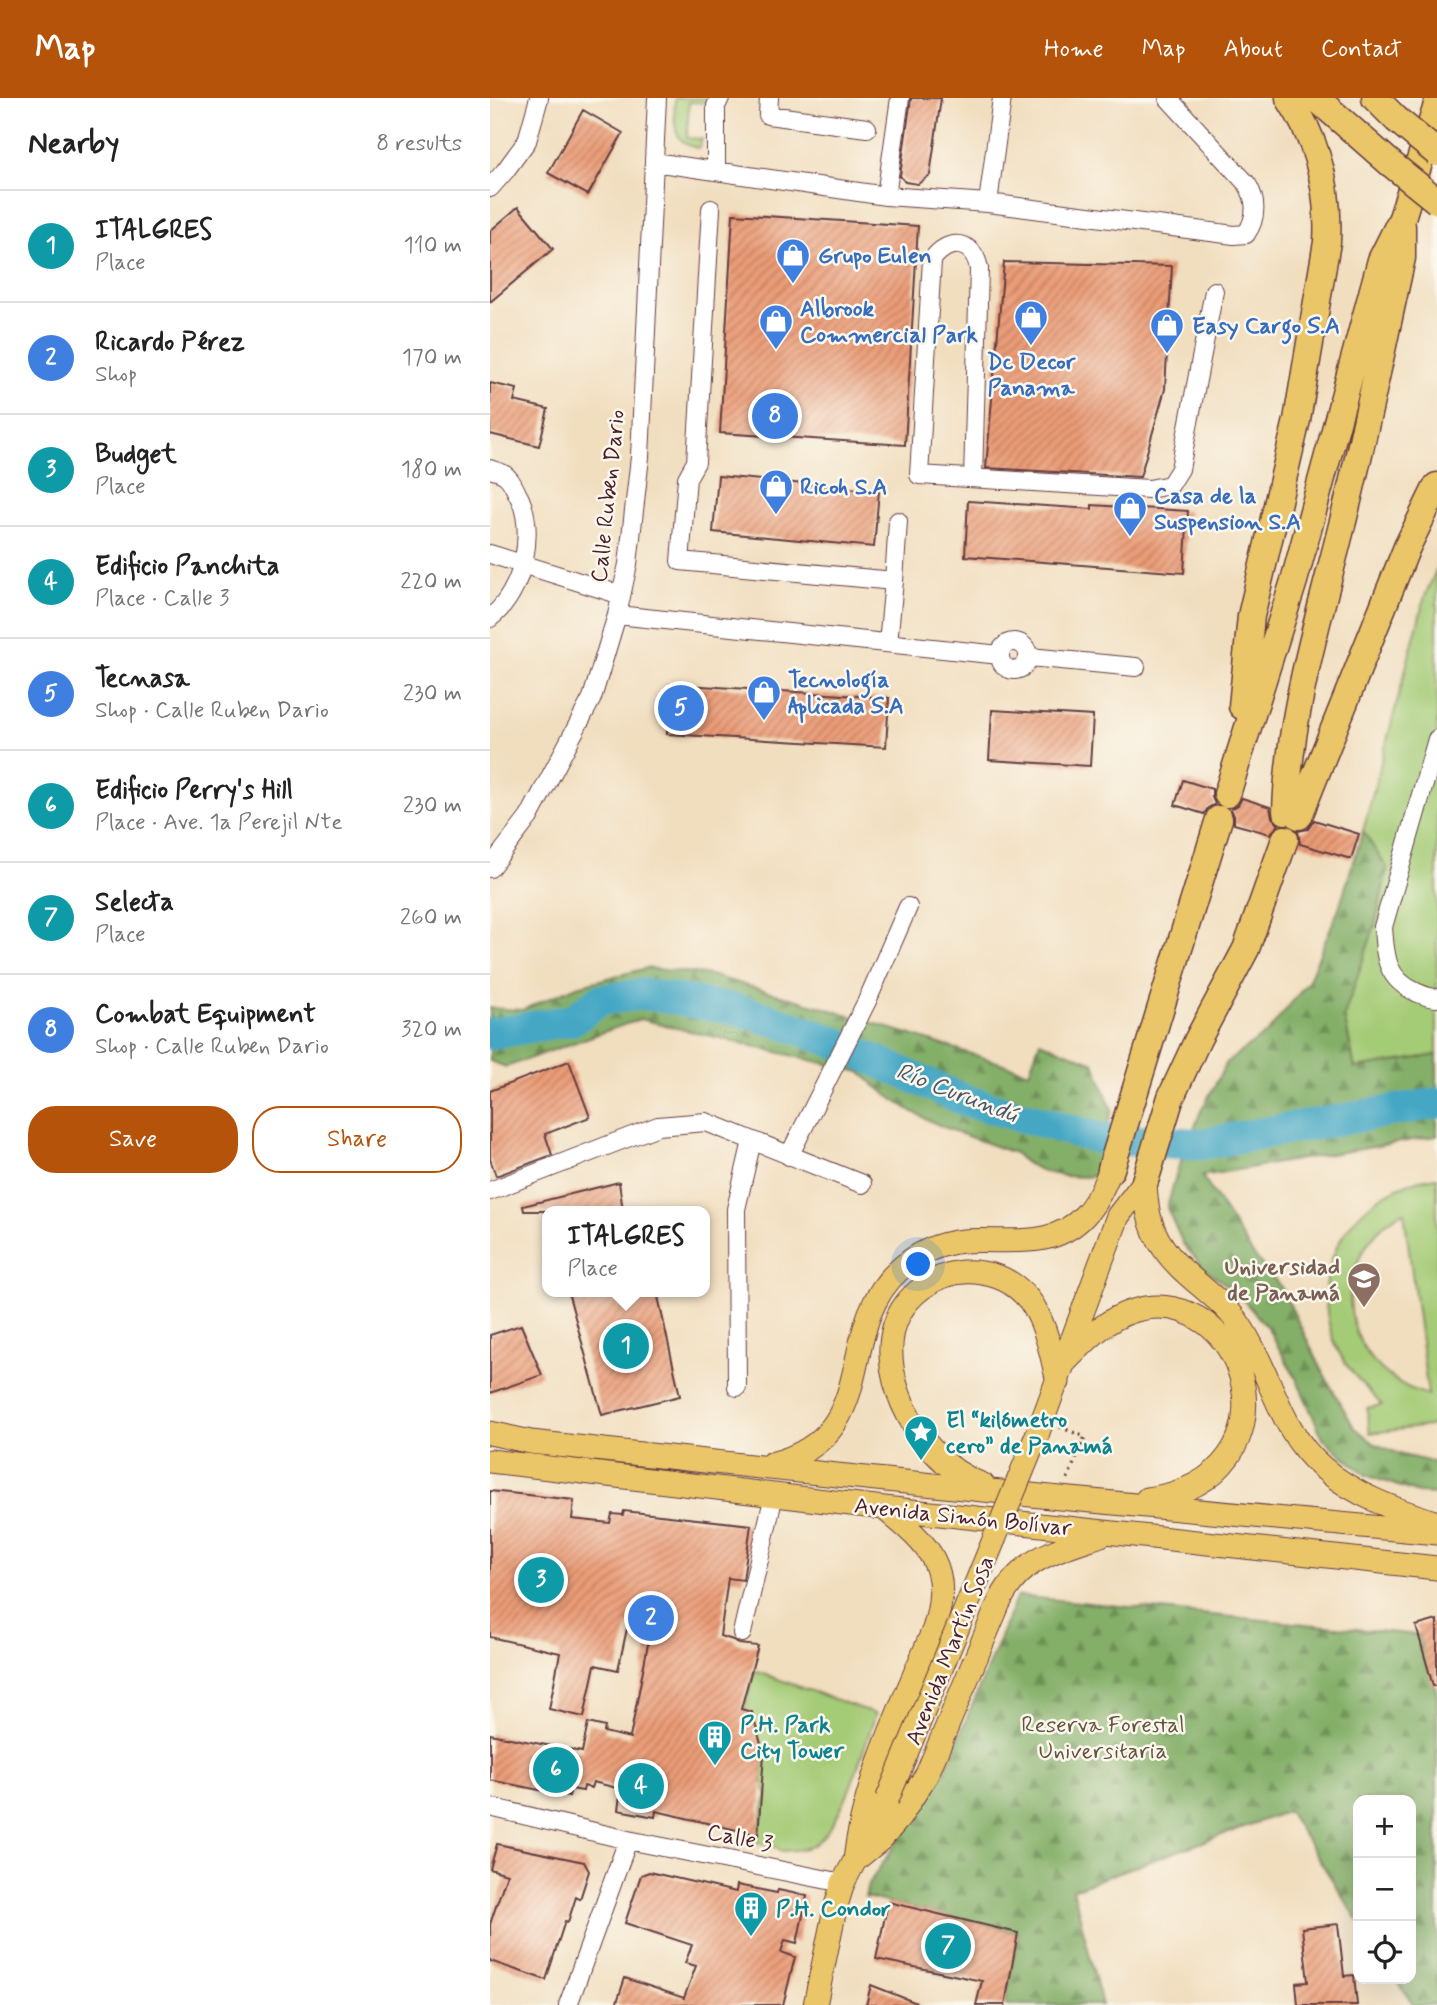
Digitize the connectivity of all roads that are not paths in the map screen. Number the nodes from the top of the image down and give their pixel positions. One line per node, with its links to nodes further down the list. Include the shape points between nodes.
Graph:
1 (539, 98): 16 (street, via 527,141)
2 (657, 98): 14 (street, Calle Ruben Dario)
3 (720, 98): 15 (street, via 716,106)
4 (769, 98): 12 (street, via 768,115)
5 (900, 98): 17 (street)
6 (1002, 98): 19 (street)
7 (1168, 98): 19 (street, via 1253,194 1252,225 1246,234)
8 (1289, 98): 36 (highway, via 1316,148 1326,187 1327,242 1297,420 1251,616)
9 (1316, 98): 18 (highway, bridge)
10 (1375, 98): 13 (highway, bridge)
11 (1437, 105): 21 (highway)
12 (867, 128)
13 (1437, 153)
14 (654, 162): 15 (street); 30 (street, Calle Ruben Dario, via 640,457)
15 (716, 172): 17 (street)
16 (490, 188)
17 (886, 196): 19 (street)
18 (1437, 201)
19 (988, 204)
20 (711, 209): 29 (street, via 696,462 688,478 680,561)
21 (1402, 218): 25 (highway, via 1402,258 1302,686 1287,777 1292,813); 36 (highway, via 1381,260 1294,581)
22 (1213, 291): 24 (street, via 1180,469 1170,485 1149,489)
23 (490, 469): 28 (street, via 508,476 522,501 528,532)
24 (972, 478): 24 (street, via 979,269 977,255 967,246 952,245 939,249 932,260 919,475)
25 (1437, 486)
26 (898, 521): 29 (street)
27 (490, 554): 28 (street)
28 (522, 565): 30 (street); 32 (street, via 501,610)
29 (894, 581): 33 (street)
30 (621, 596): 31 (street, Calle Ruben Dario)
31 (617, 615): 33 (street); 40 (street, Calle Ruben Dario, via 592,698 529,817)
32 (490, 618)
33 (888, 643): 34 (street, via 1000,655 1007,643 1016,642 1029,657)
34 (1136, 667)
35 (1437, 739): 42 (street, via 1382,927 1384,954 1393,976 1411,990)
36 (1238, 757): 37 (highway)
37 (1227, 794)
38 (1219, 819): 45 (highway)
39 (1285, 839): 46 (highway, via 1246,948 1171,1097)
40 (490, 867)
41 (908, 907): 44 (street, via 867,1001)
42 (1437, 998)
43 (752, 1141): 44 (street); 48 (street, via 706,1122 658,1126); 51 (street, via 736,1209)
44 (789, 1156): 47 (street)
45 (1112, 1166): 49 (main road, Avenida Martín Sosa); 54 (main road, via 1087,1213 1060,1234 1033,1241 954,1242 925,1252 899,1270 871,1307 850,1394 833,1426 798,1456)
46 (1146, 1179): 49 (main road, Avenida Martín Sosa); 59 (main road, via 1148,1216 1162,1246 1239,1324 1285,1420 1309,1455 1354,1489)
47 (862, 1184)
48 (490, 1191)
49 (1118, 1216): 50 (main road, Avenida Martín Sosa)
50 (1061, 1372): 55 (main road, via 1039,1316 1025,1295 1003,1279 965,1271 942,1276 901,1311 892,1337 891,1367 908,1415 937,1455 966,1477); 57 (main road, via 1096,1332 1120,1316 1147,1308 1187,1313 1210,1327 1240,1371 1244,1420 1233,1451 1221,1467 1178,1492); 66 (main road, Avenida Martín Sosa, bridge, via 887,1800)
51 (737, 1387)
52 (490, 1433): 54 (main road, Avenida Simón Bolívar, via 531,1442)
53 (490, 1461): 56 (main road, Avenida Simón Bolívar)
54 (760, 1467): 55 (main road, Avenida Simón Bolívar)
55 (999, 1492): 57 (main road, Avenida Simón Bolívar)
56 (774, 1495): 58 (main road, Avenida Simón Bolívar); 63 (street)
57 (1117, 1503): 61 (main road, Avenida Simón Bolívar)
58 (884, 1508): 60 (main road, Avenida Simón Bolívar); 66 (main road, via 920,1538 933,1557 941,1582 941,1603 871,1784)
59 (1437, 1523)
60 (1108, 1532): 62 (main road, Avenida Simón Bolívar); 66 (main road, via 1042,1557 1009,1584 927,1774 881,1839)
61 (1437, 1533)
62 (1437, 1568)
63 (743, 1633)
64 (490, 1807): 65 (street, Calle 3)
65 (628, 1840): 67 (street, Calle 3); 68 (street)
66 (855, 1860): 67 (main road, Avenida Martín Sosa)
67 (843, 1883): 69 (main road, Avenida Martín Sosa)
68 (568, 2005)
69 (815, 2005)

